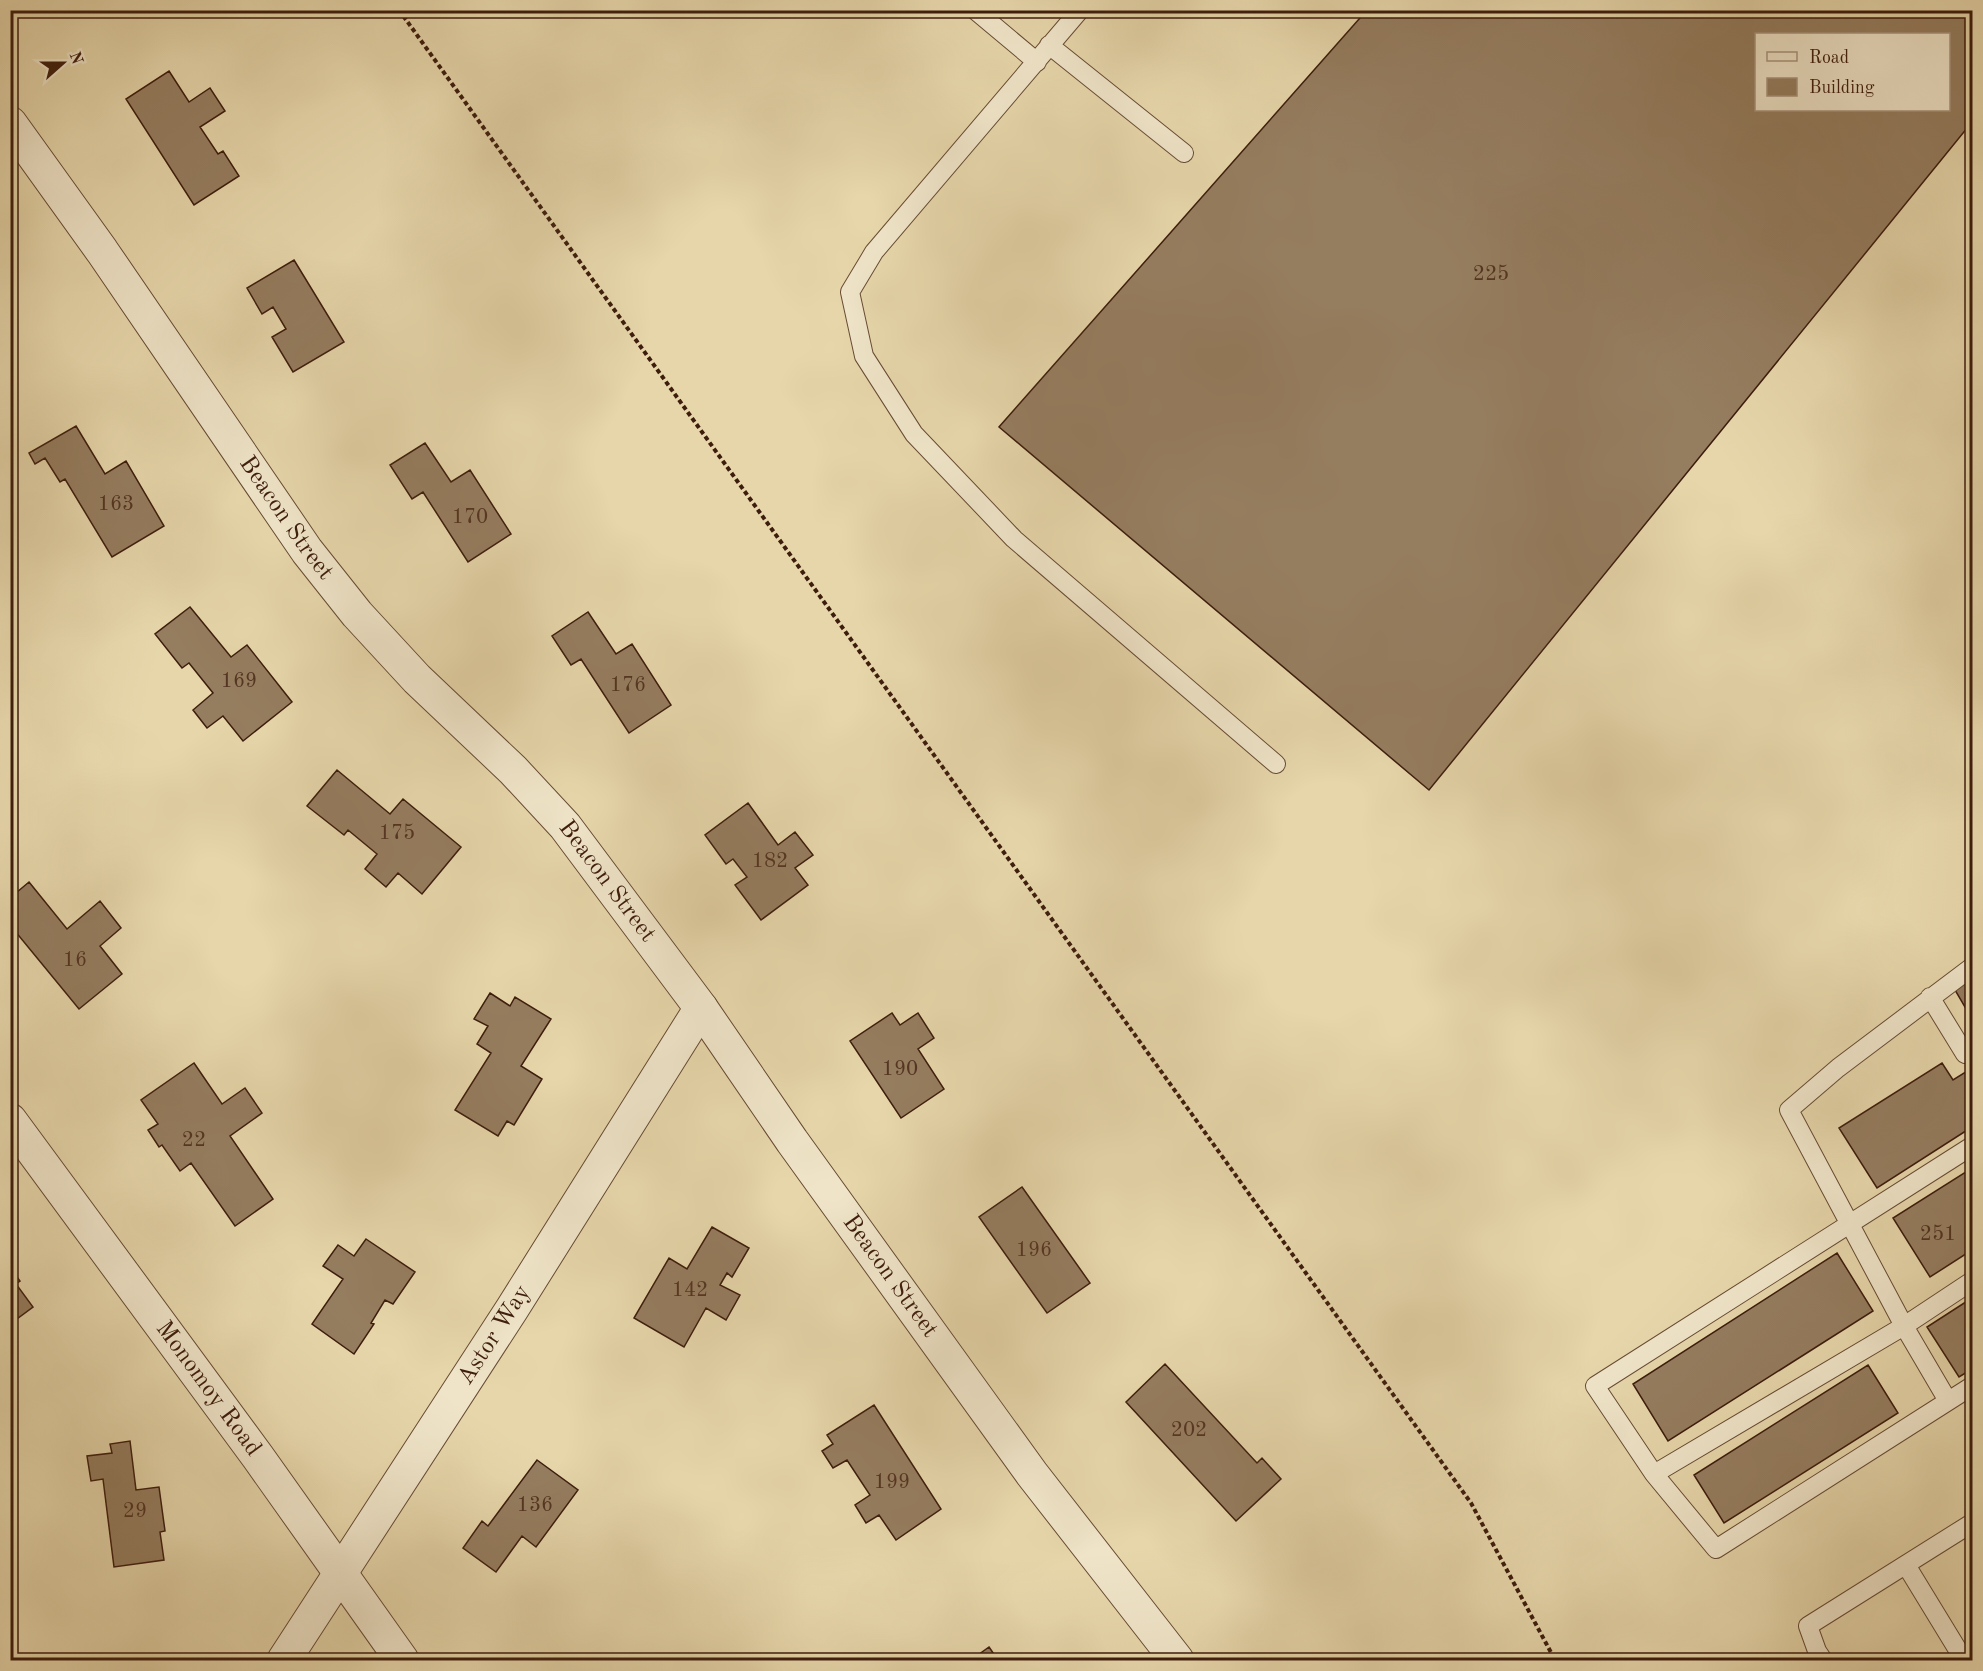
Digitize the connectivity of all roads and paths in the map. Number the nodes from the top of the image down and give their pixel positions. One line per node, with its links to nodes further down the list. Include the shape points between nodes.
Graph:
1 (399, 10): 27 (path, via 1471,1503)
2 (975, 10): 5 (lane)
3 (1080, 10): 4 (lane)
4 (1049, 45): 5 (lane); 7 (lane)
5 (1037, 62): 8 (lane, via 874,252 850,292 864,356 914,434 1014,539)
6 (10, 123): 11 (street, Beacon Street, via 307,551 357,614 417,679 513,770 565,826)
7 (1184, 153)
8 (1276, 764)
9 (1972, 967): 10 (lane)
10 (1930, 997): 12 (lane, via 1965,1054); 15 (lane, via 1789,1110)
11 (701, 1008): 23 (street, Astor Way); 26 (street, Beacon Street, via 1032,1474)
12 (1972, 1049)
13 (10, 1120): 23 (street, Monomoy Road)
14 (1972, 1146): 15 (lane)
15 (1849, 1223): 17 (lane); 20 (lane, via 1595,1386)
16 (1972, 1281): 17 (lane)
17 (1904, 1326): 19 (lane); 20 (lane)
18 (1972, 1386): 19 (lane)
19 (1948, 1401): 20 (lane, via 1716,1549)
20 (1654, 1474)
21 (1972, 1523): 22 (lane)
22 (1906, 1565): 28 (lane, via 1808,1626); 29 (lane)
23 (341, 1573): 24 (street, Astor Way); 25 (street, Monomoy Road)
24 (284, 1660)
25 (402, 1660)
26 (1178, 1660)
27 (1554, 1660)
28 (1823, 1660)
29 (1964, 1660)

